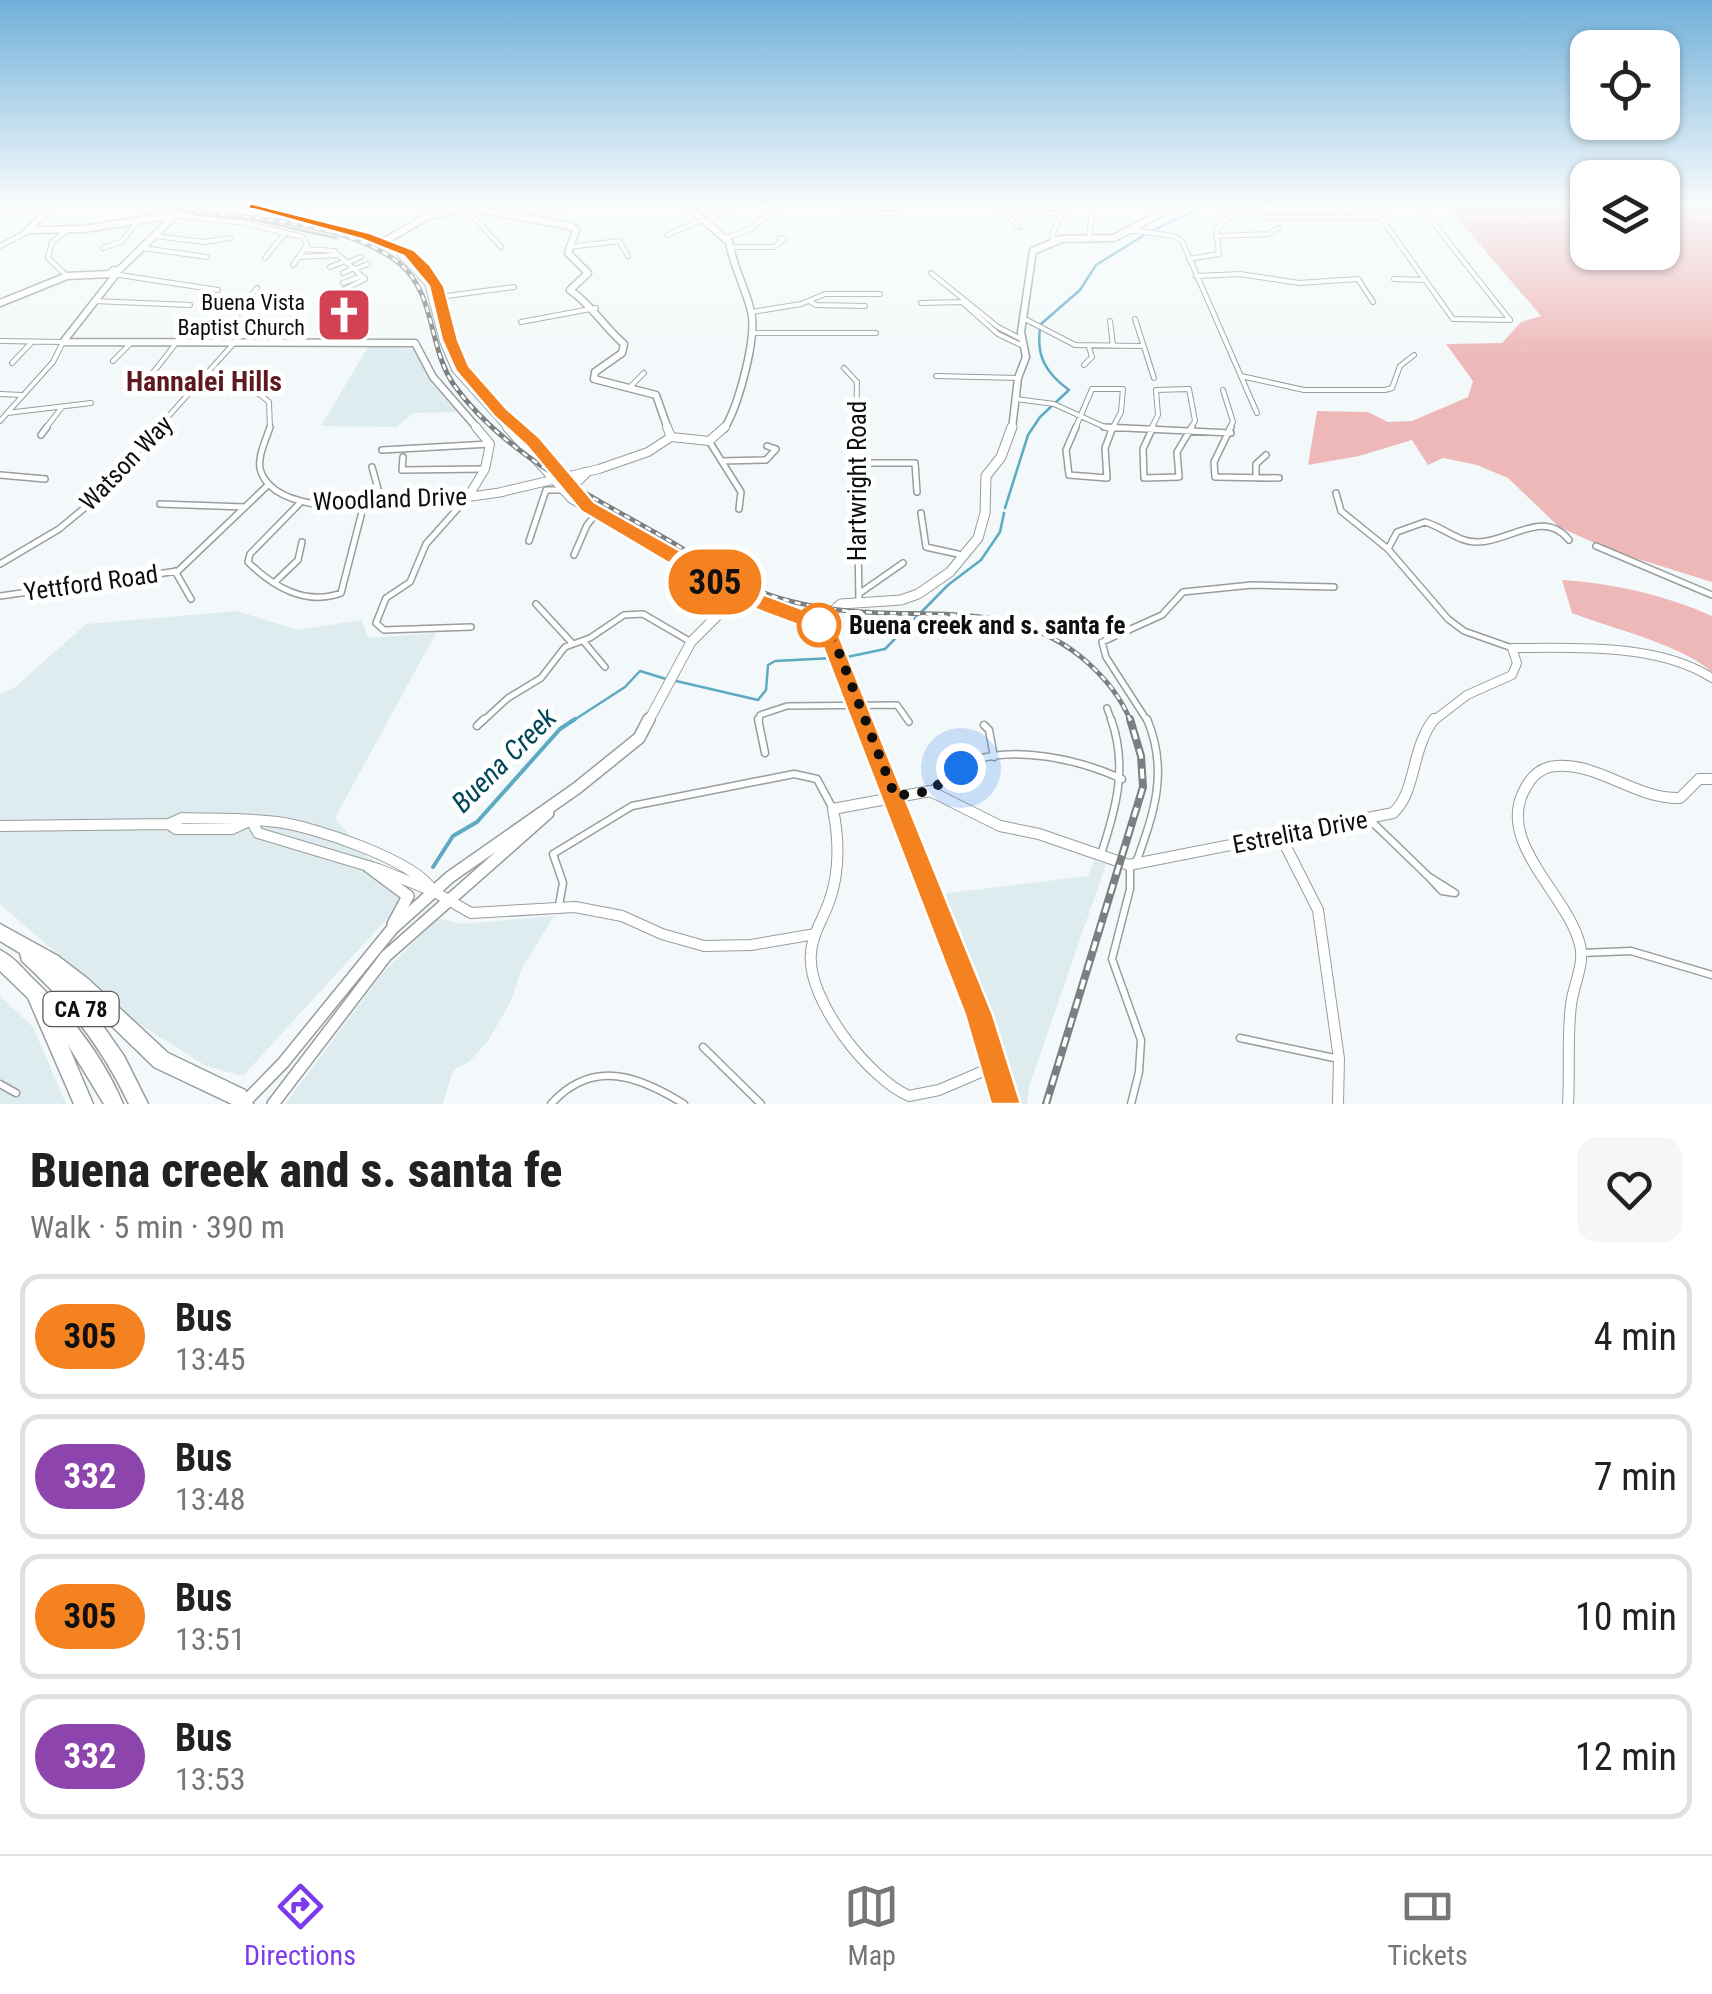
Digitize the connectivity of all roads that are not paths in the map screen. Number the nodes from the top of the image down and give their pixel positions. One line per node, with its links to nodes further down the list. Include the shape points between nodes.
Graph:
1 (48, 257): 28 (street)
2 (131, 257): 27 (main road)
3 (203, 257): 4 (street)
4 (207, 257)
5 (298, 257): 17 (street); 21 (street)
6 (326, 257): 17 (street)
7 (341, 257): 19 (street)
8 (361, 257): 19 (street)
9 (405, 257): 111 (main road, via 429,283 456,370)
10 (410, 257): 37 (main road, via 422,264)
11 (570, 257): 45 (street, via 588,273 570,290)
12 (732, 257): 46 (street)
13 (1031, 257): 47 (main road)
14 (1204, 257): 18 (street)
15 (1408, 257): 31 (street)
16 (1460, 257): 31 (street, via 1510,320 1454,320)
17 (315, 259): 22 (street)
18 (1189, 259): 29 (street)
19 (346, 262): 23 (street); 24 (street)
20 (368, 264): 24 (street)
21 (293, 265)
22 (310, 266)
23 (330, 267)
24 (354, 269): 25 (street); 32 (street, via 362,276)
25 (342, 273)
26 (932, 273): 60 (street)
27 (115, 274): 28 (main road); 35 (street); 38 (street)
28 (67, 276): 41 (main road)
29 (1196, 276): 40 (street, via 1240,274 1299,284 1358,279); 72 (street)
30 (1394, 280): 31 (street)
31 (1425, 280)
32 (343, 287)
33 (514, 287): 37 (street)
34 (256, 288): 58 (street)
35 (218, 290)
36 (880, 294): 39 (street, via 825,294)
37 (439, 296): 111 (main road, via 462,368 533,442)
38 (94, 301): 43 (street); 55 (street)
39 (809, 301): 44 (street); 46 (street)
40 (1373, 302)
41 (0, 303)
42 (921, 304): 60 (street, via 962,302 998,334)
43 (190, 305)
44 (865, 306)
45 (596, 308): 49 (street); 76 (street, via 602,326 624,349 594,379)
46 (752, 312): 52 (street)
47 (1025, 319): 60 (main road); 61 (street)
48 (1135, 320): 63 (street)
49 (521, 322)
50 (1110, 322): 62 (street)
51 (876, 332): 52 (street)
52 (750, 333): 94 (street, via 738,407)
53 (0, 341): 54 (street)
54 (32, 342): 55 (street); 66 (street)
55 (63, 342): 56 (street); 80 (street)
56 (132, 342): 57 (street); 65 (street)
57 (177, 342): 58 (street); 70 (street)
58 (217, 342): 59 (street)
59 (235, 342): 75 (street, Watson Way); 95 (street, via 416,343 433,377)
60 (1024, 344): 73 (main road)
61 (1088, 346): 62 (street); 67 (street, via 1092,357)
62 (1113, 346): 63 (street)
63 (1141, 346): 74 (street)
64 (1414, 355): 72 (street, via 1400,366 1392,388 1378,394 1308,391)
65 (112, 361)
66 (12, 362)
67 (1084, 365)
68 (844, 368): 103 (street, Hartwright Road, via 857,380)
69 (644, 373): 76 (street)
70 (152, 374)
71 (936, 376): 73 (street)
72 (1241, 376): 85 (street)
73 (1018, 378): 81 (main road)
74 (1154, 378)
75 (204, 381): 77 (street); 113 (street, via 248,386 266,399 272,420 259,462); 135 (street, Watson Way, via 95,499)
76 (629, 388): 93 (street, via 660,400)
77 (140, 389)
78 (1223, 390): 91 (street)
79 (0, 394): 80 (street)
80 (23, 395): 84 (street)
81 (1014, 399): 86 (street, via 1058,406); 133 (main road, via 1010,440 986,476 982,527)
82 (92, 403): 83 (street)
83 (62, 407): 84 (street); 92 (street)
84 (7, 413): 87 (street)
85 (1257, 413)
86 (1078, 418): 88 (street); 88 (street, via 1092,389 1123,389 1124,404); 88 (street, via 1066,450 1074,477 1106,478 1102,446)
87 (0, 420)
88 (1110, 430): 89 (street)
89 (1151, 431): 90 (street); 90 (street, via 1160,410 1156,390 1189,390); 90 (street, via 1140,451 1144,478 1180,478 1177,452)
90 (1192, 431): 91 (street)
91 (1231, 433): 108 (street, via 1214,462 1215,477)
92 (41, 436)
93 (671, 437): 94 (street); 106 (street)
94 (710, 441): 101 (street)
95 (490, 444): 97 (street); 105 (street)
96 (767, 446): 102 (street, via 776,449 766,460)
97 (382, 450)
98 (760, 454): 102 (street)
99 (1266, 455): 108 (street, via 1256,464)
100 (403, 458): 105 (street, via 402,470)
101 (722, 460): 102 (street); 124 (street, via 741,492)
102 (751, 460)
103 (856, 462): 116 (street, via 916,463); 142 (street, Hartwright Road)
104 (372, 467): 122 (street)
105 (485, 469): 118 (street)
106 (584, 474): 111 (main road)
107 (0, 475): 110 (street)
108 (1256, 478): 109 (street)
109 (1279, 478)
110 (45, 479)
111 (561, 482): 112 (street, Woodland Drive); 114 (street); 115 (street, Woodland Drive); 125 (main road)
112 (537, 484): 114 (street); 115 (street, Woodland Drive)
113 (268, 485): 119 (street, Woodland Drive); 123 (street, Yettford Road)
114 (546, 490): 127 (street)
115 (501, 492): 118 (street, Woodland Drive)
116 (917, 492)
117 (1336, 492): 131 (street, via 1341,511)
118 (468, 497): 122 (street, Woodland Drive); 146 (street, via 440,525 410,582 386,598 376,624 384,630)
119 (300, 502): 121 (street, Woodland Drive); 137 (street, via 248,560)
120 (160, 504): 123 (street)
121 (364, 504): 122 (street, Woodland Drive); 137 (street, via 341,593 308,598)
122 (378, 504)
123 (245, 507): 136 (street, Yettford Road)
124 (739, 509)
125 (592, 510): 132 (street); 140 (main road)
126 (920, 513): 133 (street, via 926,547)
127 (529, 540)
128 (1569, 540): 131 (street, via 1557,530 1533,527 1477,543 1423,522 1397,532)
129 (302, 542): 137 (street, via 298,560)
130 (1596, 546): 139 (street)
131 (1388, 549): 150 (street, via 1448,619)
132 (574, 555)
133 (965, 556): 142 (main road, via 918,594 901,600)
134 (904, 563): 142 (street)
135 (0, 564)
136 (175, 571): 141 (street, Yettford Road); 143 (street)
137 (275, 582)
138 (1334, 587): 171 (street, via 1252,584 1182,592 1162,615 1102,642 1103,656 1128,682 1148,720 1158,757 1159,797)
139 (1710, 593)
140 (738, 594): 145 (main road); 148 (main road)
141 (0, 596)
142 (859, 597): 145 (main road, via 834,607)
143 (191, 599)
144 (536, 604): 149 (street)
145 (818, 624): 153 (main road, via 834,640)
146 (472, 627)
147 (584, 641): 148 (street, via 616,618 638,612); 149 (street); 151 (street)
148 (691, 642): 164 (main road, via 638,738)
149 (572, 643): 157 (street, via 541,678)
150 (1512, 648): 152 (street, via 1675,660); 166 (street, Estrelita Drive, via 1516,670 1448,704 1430,722 1410,764 1407,800 1393,813)
151 (605, 666)
152 (1712, 678)
153 (859, 705): 155 (street, via 897,704); 158 (street, via 786,706 760,715); 163 (main road)
154 (1107, 708): 160 (street, via 1119,737)
155 (909, 722)
156 (984, 725): 159 (street)
157 (476, 726)
158 (764, 753)
159 (994, 757): 160 (street, via 1087,764); 162 (street, via 970,762)
160 (1122, 778): 170 (street)
161 (1712, 778): 180 (street, via 1698,779 1686,795 1670,799 1555,766 1542,769 1518,794 1523,843 1560,898)
162 (930, 791): 163 (street); 170 (street, Estrelita Drive, via 975,816)
163 (895, 796): 165 (street); 187 (main road)
164 (561, 800): 174 (main road); 175 (main road)
165 (834, 810): 176 (street, via 818,779 794,774 632,806 553,854 563,884); 179 (street, via 839,843 832,892)
166 (1369, 819): 169 (street, Estrelita Drive); 173 (street)
167 (249, 823): 168 (street, via 232,829); 172 (street, via 258,833); 174 (street, via 280,822 387,856 426,878)
168 (0, 826)
169 (1280, 836): 171 (street, Estrelita Drive); 186 (street, via 1318,910)
170 (1100, 858): 171 (street, Estrelita Drive)
171 (1132, 864): 200 (street, via 1112,956 1141,1049)
172 (369, 866): 174 (street); 177 (main road, via 408,896)
173 (1428, 876)
174 (433, 891): 175 (street); 177 (main road)
175 (445, 900): 176 (street, via 472,913); 195 (main road, via 384,958)
176 (559, 905): 179 (street, via 622,916 704,946)
177 (392, 928): 194 (main road)
178 (0, 933): 193 (highway, CA 78, via 73,999); 194 (highway, via 82,985 161,1060)
179 (815, 934): 190 (street, via 812,976 824,1003 878,1078)
180 (1582, 953): 182 (street, via 1650,954); 202 (street, via 1570,1019)
181 (0, 959): 183 (highway, CA 78)
182 (1712, 974)
183 (34, 988): 191 (highway); 192 (highway, CA 78, via 75,1038)
184 (1240, 1038): 186 (street)
185 (703, 1047): 198 (street)
186 (1339, 1059): 201 (street)
187 (995, 1066): 190 (street); 199 (main road)
188 (0, 1084): 189 (street)
189 (16, 1093)
190 (912, 1100)
191 (84, 1104)
192 (114, 1104)
193 (139, 1104)
194 (244, 1104)
195 (273, 1104)
196 (551, 1104): 197 (street, via 566,1090 619,1073 645,1079)
197 (684, 1104)
198 (761, 1104)
199 (1006, 1104)
200 (1130, 1104)
201 (1338, 1104)
202 (1568, 1104)

